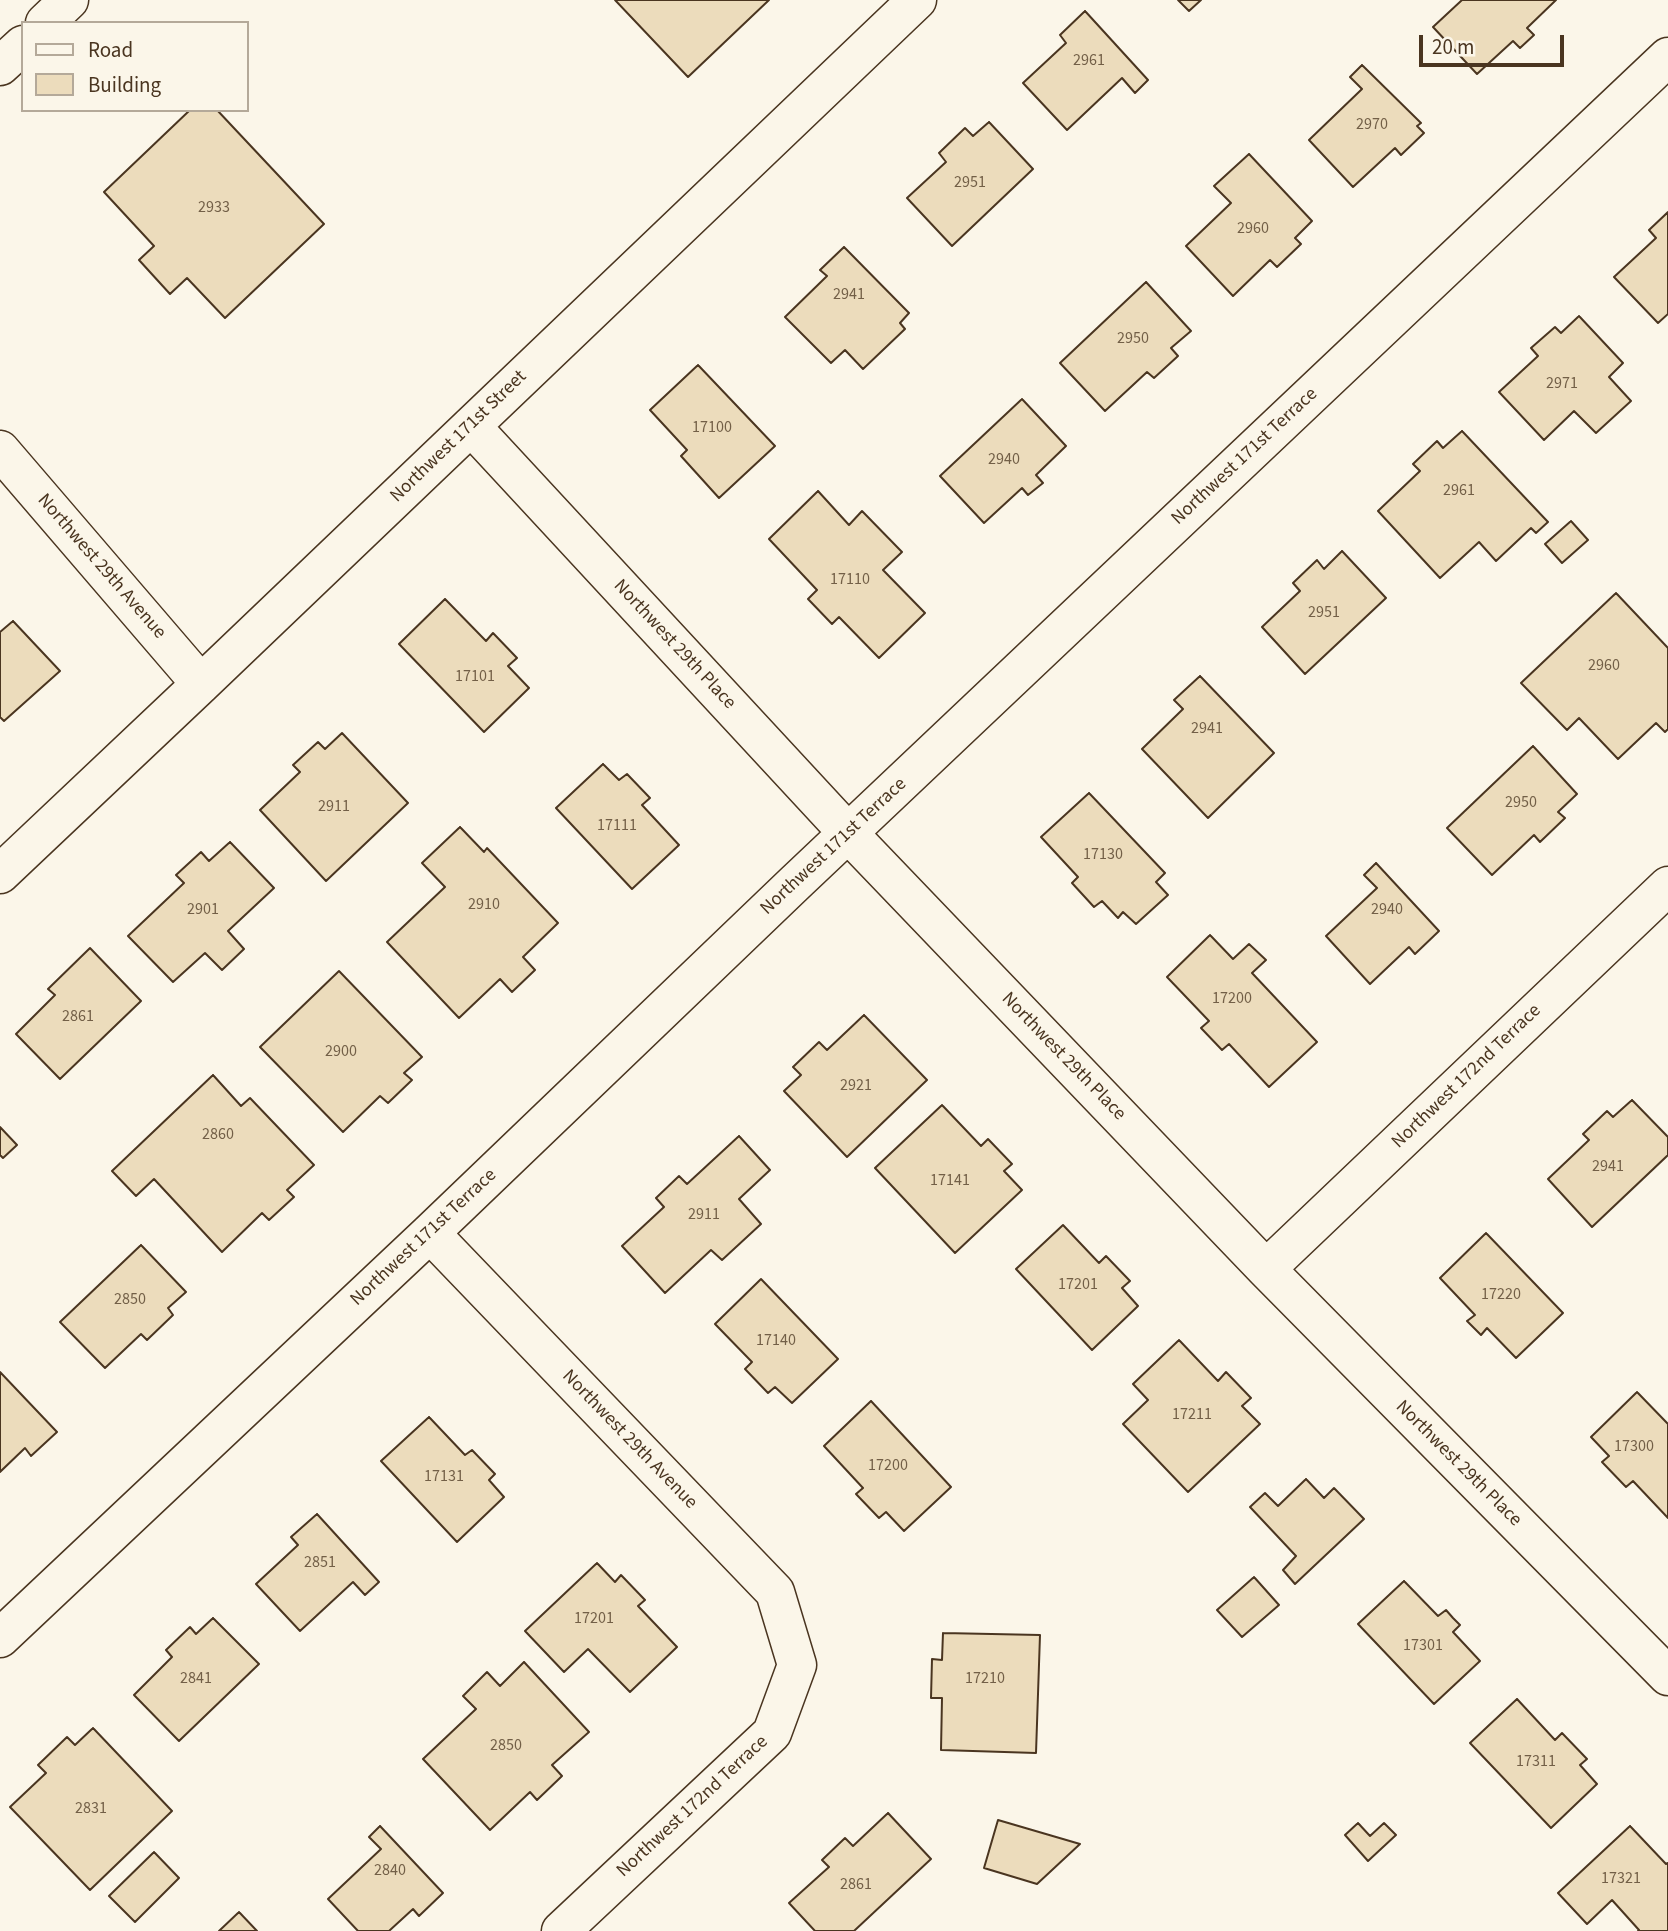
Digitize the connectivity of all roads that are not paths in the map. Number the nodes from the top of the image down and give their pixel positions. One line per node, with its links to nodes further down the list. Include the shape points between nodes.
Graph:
1 (69, 0): 3 (street)
2 (916, 0): 7 (street, Northwest 171st Street)
3 (48, 21)
4 (21, 46): 6 (street)
5 (1668, 57): 10 (street, Northwest 171st Terrace)
6 (0, 66)
7 (471, 426): 9 (street, Northwest 171st Street); 10 (street, Northwest 29th Place)
8 (0, 450): 9 (street, Northwest 29th Avenue)
9 (201, 684): 11 (street, Northwest 171st Street)
10 (848, 833): 13 (street, Northwest 171st Terrace); 14 (street, Northwest 29th Place)
11 (0, 874)
12 (1668, 886): 14 (street, Northwest 172nd Terrace)
13 (430, 1233): 15 (street, Northwest 171st Terrace); 16 (street, Northwest 29th Avenue, via 775,1592)
14 (1266, 1269): 17 (street, Northwest 29th Place)
15 (0, 1638)
16 (797, 1665): 18 (street, Northwest 172nd Terrace, via 772,1734)
17 (1668, 1676)
18 (561, 1931)

